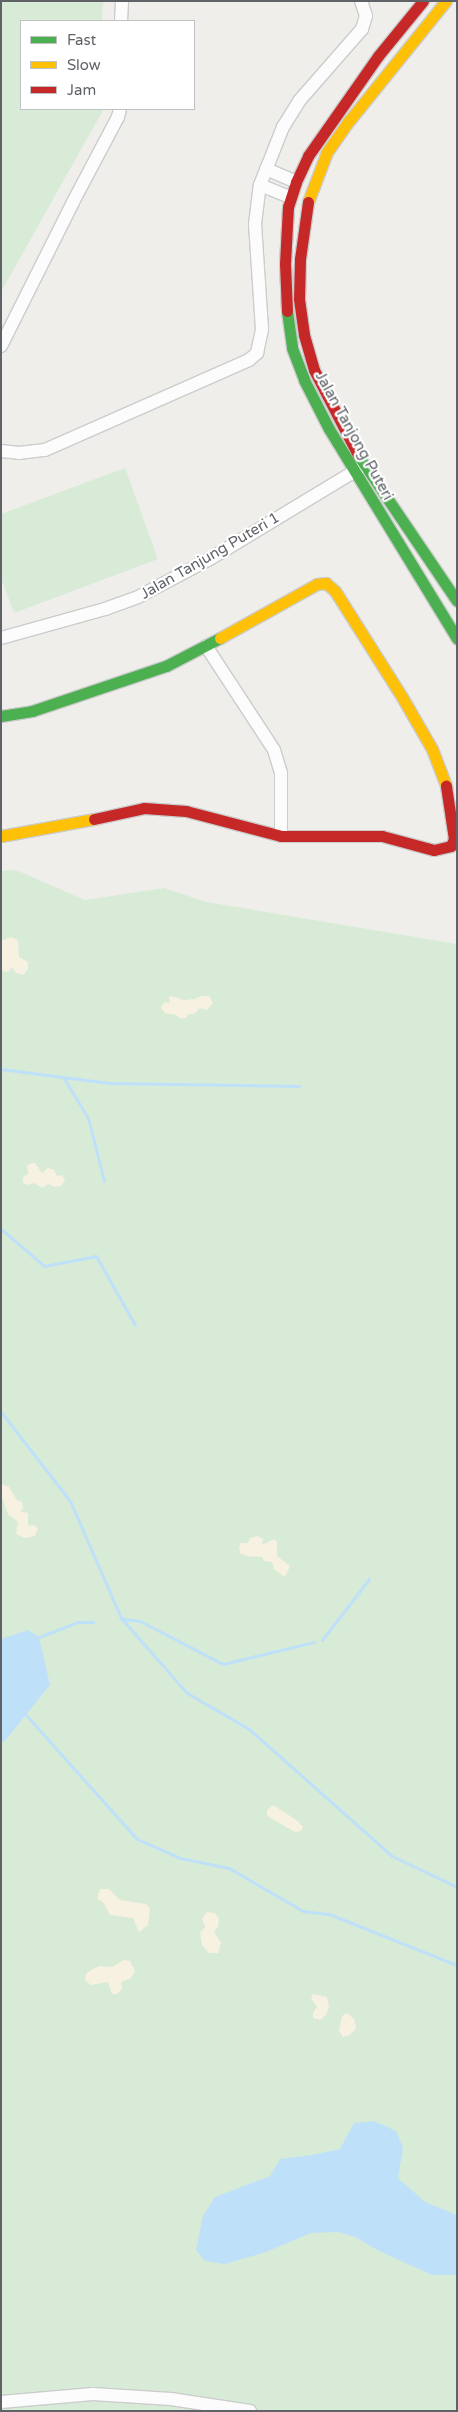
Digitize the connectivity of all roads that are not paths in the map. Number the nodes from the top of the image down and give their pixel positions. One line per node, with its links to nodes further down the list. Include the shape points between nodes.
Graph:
1 (122, 1): 5 (street)
2 (361, 1): 9 (street, via 366,16 362,29 299,101 283,127)
3 (423, 1): 6 (street, Jalan Tanjong Puteri)
4 (446, 1): 7 (street, Jalan Tanjong Puteri)
5 (121, 20)
6 (378, 56): 7 (street, via 391,52); 10 (street, Jalan Tanjong Puteri, via 308,156)
7 (400, 58): 13 (street, Jalan Tanjong Puteri, via 349,121 328,152 317,176 308,205 300,259)
8 (119, 110): 15 (street)
9 (266, 169): 10 (street); 11 (street)
10 (296, 182): 12 (street, Jalan Tanjong Puteri)
11 (260, 185): 12 (street); 16 (street, via 255,224 262,329 257,353 249,360 45,450)
12 (290, 197): 14 (street, Jalan Tanjong Puteri, via 285,264)
13 (299, 299): 14 (street, via 296,315); 17 (street, Jalan Tanjong Puteri, via 304,335 314,370)
14 (287, 318): 17 (street, Jalan Tanjong Puteri, via 292,348 304,380)
15 (1, 346)
16 (1, 451)
17 (359, 469): 18 (street, Jalan Tanjong Puteri); 19 (street, Jalan Tanjung Puteri 1, via 208,560 138,597 97,612); 20 (street, Jalan Tanjong Puteri)
18 (457, 601)
19 (1, 638)
20 (457, 639)
21 (206, 646): 22 (street, via 166,666 102,689 32,711); 24 (street, via 274,750 281,773); 24 (street, via 317,584 326,583 402,697 432,749 447,788 454,829 451,846 434,850 382,836)
22 (1, 716)
23 (1, 836): 24 (street, via 144,808 186,811)
24 (280, 836)
25 (1, 2402): 26 (street, via 93,2394 171,2399)
26 (250, 2411)

